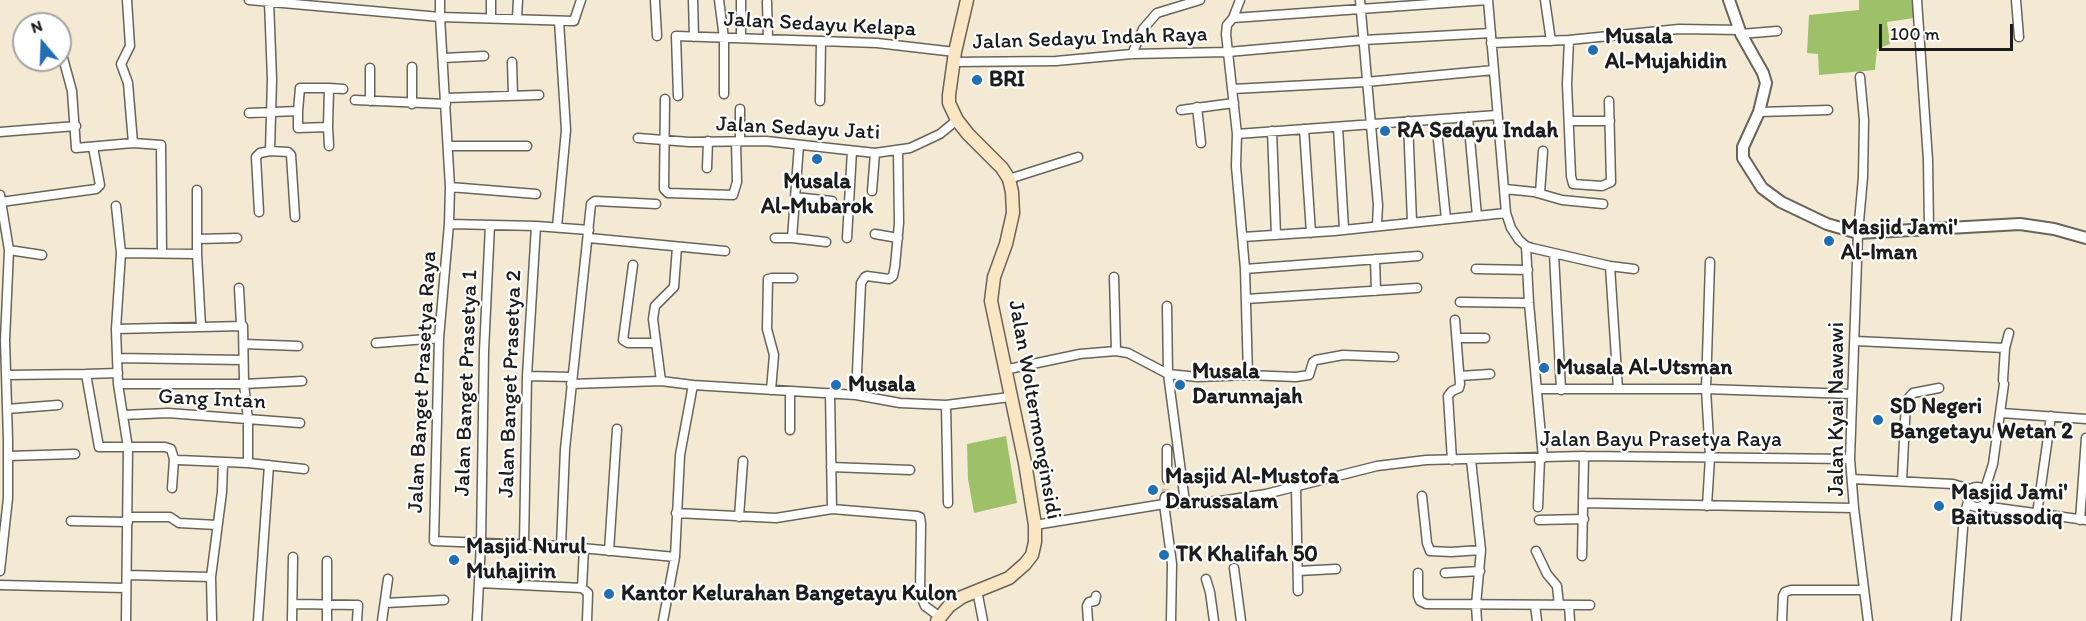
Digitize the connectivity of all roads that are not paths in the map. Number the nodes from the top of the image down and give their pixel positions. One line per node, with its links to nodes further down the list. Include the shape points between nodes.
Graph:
1 (127, 0): 95 (street, via 130,46 121,64 128,83)
2 (249, 0): 19 (street)
3 (440, 0): 22 (street, Jalan Banget Prasetya Raya)
4 (491, 0): 23 (street)
5 (518, 0): 24 (street)
6 (582, 0): 26 (street, via 574,21)
7 (655, 0): 30 (street)
8 (693, 0): 31 (street)
9 (719, 0): 33 (street)
10 (741, 0): 34 (street)
11 (967, 0): 44 (main road, Jalan Woltermonginsidi)
12 (1200, 0): 42 (street, via 1157,13 1143,29)
13 (1240, 0): 25 (street, Jalan Sedayu Indah Raya)
14 (1488, 0): 21 (street); 29 (street)
15 (1545, 0): 39 (street)
16 (1729, 0): 28 (street)
17 (1917, 0): 136 (street)
18 (2016, 0): 32 (street)
19 (269, 1): 22 (street); 73 (street)
20 (767, 2): 35 (street)
21 (1360, 5): 25 (street); 36 (street)
22 (440, 16): 23 (street); 45 (street, Jalan Banget Prasetya Raya)
23 (491, 18): 24 (street)
24 (517, 18): 26 (street)
25 (1233, 18): 41 (street, Jalan Sedayu Indah Raya, via 1226,29)
26 (559, 23): 133 (street, via 566,130)
27 (1777, 31): 28 (street)
28 (1741, 32): 37 (street, via 1679,29); 74 (street, via 1766,78)
29 (1491, 33): 36 (street); 40 (street)
30 (657, 36)
31 (694, 37): 33 (street, Jalan Sedayu Kelapa); 59 (street, Jalan Sedayu Kelapa, via 676,36)
32 (2019, 37)
33 (723, 38): 34 (street, Jalan Sedayu Kelapa); 56 (street)
34 (741, 38): 35 (street, Jalan Sedayu Kelapa)
35 (768, 39): 38 (street, Jalan Sedayu Kelapa)
36 (1364, 40): 41 (street); 52 (street)
37 (1569, 40): 39 (street); 80 (street)
38 (821, 41): 44 (street, Jalan Sedayu Kelapa, via 877,43); 64 (street)
39 (1551, 41): 40 (street)
40 (1491, 44): 49 (street)
41 (1228, 52): 42 (street, Jalan Sedayu Indah Raya); 55 (street, Jalan Sedayu Indah Raya)
42 (1132, 54): 44 (street, Jalan Sedayu Indah Raya, via 1056,61)
43 (484, 56): 45 (street)
44 (954, 57): 78 (main road, Jalan Woltermonginsidi, via 949,94)
45 (443, 58): 63 (street, Jalan Banget Prasetya Raya)
46 (512, 62): 58 (street)
47 (412, 67): 67 (street)
48 (370, 68): 62 (street)
49 (1494, 70): 52 (street); 76 (street)
50 (67, 72): 84 (street)
51 (1860, 77): 138 (street, Jalan Kyai Nawawi, via 1864,120)
52 (1366, 82): 55 (street); 83 (street)
53 (329, 88): 54 (street); 71 (street, via 300,88); 85 (street)
54 (343, 89)
55 (1233, 89): 66 (street, Jalan Sedayu Indah Raya)
56 (724, 94)
57 (539, 95): 58 (street)
58 (513, 96): 63 (street)
59 (678, 96)
60 (665, 99): 92 (street)
61 (355, 100): 62 (street)
62 (370, 101): 67 (street)
63 (445, 101): 67 (street); 99 (street, Jalan Banget Prasetya Raya)
64 (820, 101)
65 (1609, 101): 82 (street)
66 (1234, 103): 68 (street); 90 (street, Jalan Sedayu Indah Raya)
67 (412, 104)
68 (1197, 107): 70 (street); 96 (street)
69 (740, 109): 94 (street)
70 (1182, 110)
71 (298, 111): 73 (street); 85 (street, via 298,128)
72 (1828, 111): 74 (street)
73 (270, 112): 75 (street); 102 (street)
74 (1760, 112): 138 (street, via 1742,153 1762,188 1800,212)
75 (249, 113)
76 (1497, 115): 77 (street); 111 (street)
77 (1468, 117): 79 (street); 125 (street)
78 (957, 120): 104 (street, Jalan Sedayu Jati, via 940,134); 109 (main road, Jalan Woltermonginsidi)
79 (1436, 120): 81 (street); 127 (street)
80 (1569, 121): 82 (street); 82 (street, via 1572,182 1602,186 1611,182)
81 (1408, 122): 83 (street); 128 (street)
82 (1610, 122)
83 (1370, 125): 86 (street); 131 (street)
84 (75, 126): 89 (street); 101 (street, via 76,148)
85 (328, 127): 98 (street)
86 (1338, 127): 87 (street); 134 (street)
87 (1304, 129): 88 (street); 137 (street)
88 (1272, 131): 90 (street); 141 (street)
89 (0, 132)
90 (1237, 134): 142 (street, Jalan Sedayu Indah Raya, via 1237,187)
91 (638, 138): 92 (street, Jalan Sedayu Jati)
92 (664, 140): 93 (street, Jalan Sedayu Jati); 94 (street, via 665,192 712,196 735,193)
93 (708, 141): 94 (street, Jalan Sedayu Jati); 108 (street)
94 (738, 142): 97 (street, Jalan Sedayu Jati)
95 (133, 143): 101 (street); 156 (street, via 161,145)
96 (1201, 143)
97 (799, 144): 103 (street, Jalan Sedayu Jati); 117 (street)
98 (329, 146)
99 (448, 146): 100 (street); 110 (street, Jalan Banget Prasetya Raya)
100 (527, 146)
101 (93, 147): 119 (street, via 100,185 96,189)
102 (270, 151): 123 (street, via 256,157); 126 (street, via 291,155)
103 (852, 151): 106 (street, Jalan Sedayu Jati); 147 (street)
104 (898, 151): 106 (street, Jalan Sedayu Jati); 148 (street)
105 (1543, 151): 114 (street)
106 (875, 153): 113 (street)
107 (1077, 158): 109 (street)
108 (707, 168)
109 (1009, 179): 198 (main road, Jalan Woltermonginsidi, via 1013,213 991,293)
110 (450, 188): 115 (street); 129 (street, Jalan Banget Prasetya Raya)
111 (1505, 189): 114 (street); 124 (street)
112 (197, 190): 149 (street)
113 (872, 191)
114 (1540, 193): 121 (street, via 1562,200)
115 (536, 194)
116 (0, 195): 119 (street)
117 (795, 197): 118 (street); 146 (street)
118 (832, 201)
119 (1, 202): 135 (street)
120 (656, 204): 139 (street, via 595,201 591,204)
121 (1603, 204)
122 (116, 206): 155 (street)
123 (258, 212)
124 (1506, 213): 125 (street); 151 (street, via 1514,234)
125 (1477, 216): 127 (street)
126 (295, 217)
127 (1446, 219): 128 (street)
128 (1412, 222): 131 (street)
129 (449, 224): 130 (street); 184 (street, Jalan Banget Prasetya Raya)
130 (490, 225): 132 (street); 284 (street, Jalan Banget Prasetya 1)
131 (1377, 225): 134 (street)
132 (536, 226): 133 (street); 205 (street, Jalan Banget Prasetya 2)
133 (557, 227): 139 (street)
134 (1344, 229): 137 (street)
135 (2, 230): 153 (street)
136 (1929, 230): 138 (street); 143 (street, via 2028,225)
137 (1311, 233): 141 (street)
138 (1858, 233): 188 (street, Jalan Kyai Nawawi)
139 (589, 234): 152 (street); 207 (street)
140 (875, 234): 148 (street)
141 (1276, 235): 142 (street)
142 (1243, 237): 166 (street, Jalan Sedayu Indah Raya)
143 (2086, 237)
144 (237, 238): 149 (street)
145 (775, 238): 146 (street)
146 (792, 238): 150 (street)
147 (847, 238)
148 (898, 238): 222 (street, via 892,278 867,276 861,283)
149 (198, 239): 157 (street)
150 (826, 242)
151 (1526, 246): 159 (street); 168 (street)
152 (677, 247): 154 (street); 190 (street, via 674,287 655,306)
153 (9, 250): 158 (street); 171 (street)
154 (725, 251)
155 (121, 253): 156 (street); 182 (street)
156 (162, 253): 157 (street)
157 (197, 254): 181 (street)
158 (42, 255)
159 (1554, 255): 164 (street); 218 (street)
160 (1419, 256): 161 (street)
161 (1375, 259): 166 (street); 174 (street)
162 (1710, 262): 213 (street)
163 (633, 265): 190 (street, via 623,340 628,344)
164 (1610, 266): 165 (street); 215 (street)
165 (1634, 268)
166 (1245, 269): 175 (street, Jalan Sedayu Indah Raya)
167 (1476, 269): 168 (street)
168 (1528, 270): 177 (street)
169 (1114, 277): 194 (street)
170 (793, 278): 216 (street, via 768,279 767,330 774,355)
171 (4, 283): 187 (street)
172 (239, 288): 180 (street)
173 (1417, 288): 174 (street)
174 (1376, 291): 175 (street)
175 (1246, 299): 204 (street, Jalan Sedayu Indah Raya)
176 (1460, 302): 177 (street)
177 (1529, 303): 217 (street)
178 (1167, 306): 201 (street)
179 (1455, 320): 185 (street)
180 (241, 325): 181 (street); 191 (street)
181 (201, 327): 182 (street)
182 (116, 329): 196 (street)
183 (2009, 333): 193 (street)
184 (439, 338): 189 (street); 284 (street, Jalan Banget Prasetya Raya, via 434,542)
185 (1456, 338): 186 (street); 206 (street)
186 (1485, 338)
187 (3, 340): 203 (street)
188 (1856, 340): 193 (street); 221 (street, Jalan Kyai Nawawi)
189 (376, 343)
190 (656, 343): 209 (street)
191 (244, 344): 192 (street); 197 (street)
192 (298, 346)
193 (2005, 348): 227 (street)
194 (1116, 351): 198 (street, via 1080,354); 201 (street, via 1128,353)
195 (1394, 357): 204 (street, via 1343,355 1316,360 1311,374 1302,377)
196 (117, 358): 197 (street); 199 (street)
197 (243, 360): 211 (street)
198 (1004, 370): 223 (main road, Jalan Woltermonginsidi)
199 (118, 373): 200 (street); 210 (street)
200 (86, 374): 203 (street); 237 (street, via 98,446)
201 (1168, 374): 204 (street); 265 (street)
202 (1490, 374): 206 (street)
203 (6, 375): 226 (street)
204 (1248, 375)
205 (526, 376): 207 (street); 285 (street, Jalan Banget Prasetya 2)
206 (1460, 376): 246 (street, via 1459,388 1448,396)
207 (572, 380): 209 (street); 286 (street)
208 (302, 381): 211 (street)
209 (661, 381): 212 (street)
210 (118, 384): 211 (street); 228 (street)
211 (244, 384): 231 (street)
212 (693, 385): 216 (street); 274 (street, via 680,455)
213 (1706, 388): 215 (street); 221 (street); 242 (street)
214 (1939, 388): 257 (street, via 1913,393 1906,401)
215 (1618, 389): 218 (street)
216 (771, 390): 219 (street)
217 (1538, 390): 218 (street); 243 (street)
218 (1561, 390)
219 (790, 391): 220 (street); 234 (street)
220 (830, 393): 222 (street); 252 (street)
221 (1852, 394): 245 (street, Jalan Kyai Nawawi)
222 (856, 395): 225 (street, via 900,403)
223 (1010, 397): 225 (street); 283 (main road, Jalan Woltermonginsidi)
224 (58, 405): 226 (street)
225 (946, 405): 267 (street)
226 (7, 409): 236 (street)
227 (2001, 413): 229 (street); 261 (street, via 1993,464)
228 (123, 415): 231 (street, Gang Intan, via 168,413); 237 (street)
229 (2050, 416): 230 (street); 275 (street)
230 (2086, 419)
231 (248, 420): 232 (street, Gang Intan); 250 (street)
232 (300, 423)
233 (617, 429): 289 (street)
234 (790, 430)
235 (2086, 438): 280 (street)
236 (4, 440): 240 (street)
237 (128, 448): 244 (street, via 169,448); 278 (street)
238 (1167, 448): 255 (street)
239 (75, 454): 240 (street)
240 (8, 456): 263 (street)
241 (1584, 456): 242 (street, Jalan Bayu Prasetya Raya); 243 (street, Jalan Bayu Prasetya Raya); 268 (street)
242 (1710, 457): 245 (street, Jalan Bayu Prasetya Raya); 269 (street)
243 (1542, 458): 247 (street, Jalan Bayu Prasetya Raya); 271 (street)
244 (174, 459): 249 (street); 259 (street)
245 (1850, 459): 256 (street, Jalan Kyai Nawawi)
246 (1452, 460): 247 (street, Jalan Bayu Prasetya Raya); 258 (street, Jalan Bayu Prasetya Raya, via 1377,466)
247 (1471, 460): 288 (street)
248 (743, 461): 276 (street)
249 (223, 462): 250 (street); 282 (street)
250 (248, 463): 251 (street)
251 (268, 465): 253 (street); 326 (street)
252 (831, 467): 254 (street); 273 (street)
253 (304, 469)
254 (910, 470)
255 (1167, 479)
256 (1852, 479): 257 (street); 272 (street, Jalan Kyai Nawawi)
257 (1902, 481): 260 (street)
258 (1296, 486): 265 (street, Jalan Bayu Prasetya Raya, via 1220,501); 298 (street)
259 (172, 488)
260 (1971, 489): 261 (street); 266 (street)
261 (1984, 489): 270 (street, via 1988,496)
262 (1422, 496): 288 (street, via 1430,551)
263 (4, 498): 297 (street)
264 (1165, 500): 265 (street, Jalan Bayu Prasetya Raya); 283 (street, Jalan Bayu Prasetya Raya); 336 (street, via 1172,564)
265 (1185, 502)
266 (1968, 502): 270 (street); 344 (street)
267 (948, 503)
268 (1583, 503): 269 (street); 277 (street)
269 (1707, 506): 272 (street)
270 (1983, 506): 275 (street)
271 (1538, 507)
272 (1854, 508): 311 (street, Jalan Kyai Nawawi)
273 (832, 509): 276 (street, via 776,518); 323 (street, via 920,517 921,594)
274 (676, 513): 276 (street); 293 (street)
275 (2037, 514): 280 (street)
276 (738, 517)
277 (1584, 519): 279 (street); 291 (street)
278 (128, 520): 281 (street); 282 (street, via 170,517 179,524); 302 (street)
279 (1539, 520)
280 (2083, 520)
281 (71, 521)
282 (217, 525): 303 (street)
283 (1035, 525): 310 (main road, Jalan Woltermonginsidi, via 1032,555 1025,564 1009,578)
284 (481, 543): 285 (street); 306 (street, Jalan Banget Prasetya 1)
285 (524, 544): 286 (street)
286 (561, 546): 287 (street)
287 (584, 548): 289 (street); 309 (street)
288 (1481, 550): 299 (street)
289 (609, 551): 293 (street)
290 (1536, 551): 320 (street, via 1546,574 1557,586)
291 (1582, 556)
292 (293, 557): 316 (street)
293 (675, 557): 333 (street)
294 (327, 561): 317 (street)
295 (1234, 568): 338 (street)
296 (1336, 569): 298 (street)
297 (0, 571)
298 (1298, 571): 312 (street)
299 (1480, 571): 301 (street); 318 (street)
300 (1418, 573): 318 (street, via 1418,596 1423,603)
301 (1445, 573)
302 (127, 575): 303 (street); 308 (street)
303 (211, 577): 325 (street)
304 (388, 579): 315 (street)
305 (1206, 579): 337 (street)
306 (479, 583): 309 (street); 331 (street, Jalan Banget Prasetya 1)
307 (0, 585): 308 (street)
308 (126, 588): 324 (street)
309 (582, 588): 332 (street, via 588,593)
310 (977, 590): 323 (main road, Jalan Woltermonginsidi, via 949,606); 334 (street)
311 (1864, 590): 342 (street, via 1785,592); 343 (street, Jalan Kyai Nawawi)
312 (1298, 591)
313 (1096, 596): 335 (street, via 1087,606)
314 (444, 600): 315 (street)
315 (385, 603): 330 (street)
316 (293, 604): 317 (street); 327 (street)
317 (327, 605): 328 (street); 329 (street, via 358,605)
318 (1476, 605): 319 (street); 339 (street)
319 (1535, 605): 320 (street); 340 (street)
320 (1559, 605): 321 (street)
321 (1569, 605): 322 (street); 341 (street)
322 (1590, 605)
323 (938, 619)
324 (126, 621)
325 (212, 621)
326 (258, 621)
327 (292, 621)
328 (327, 621)
329 (357, 621)
330 (382, 621)
331 (477, 621)
332 (587, 621)
333 (663, 621)
334 (983, 621)
335 (1088, 621)
336 (1171, 621)
337 (1214, 621)
338 (1241, 621)
339 (1478, 621)
340 (1537, 621)
341 (1570, 621)
342 (1782, 621)
343 (1868, 621)
344 (1956, 621)

